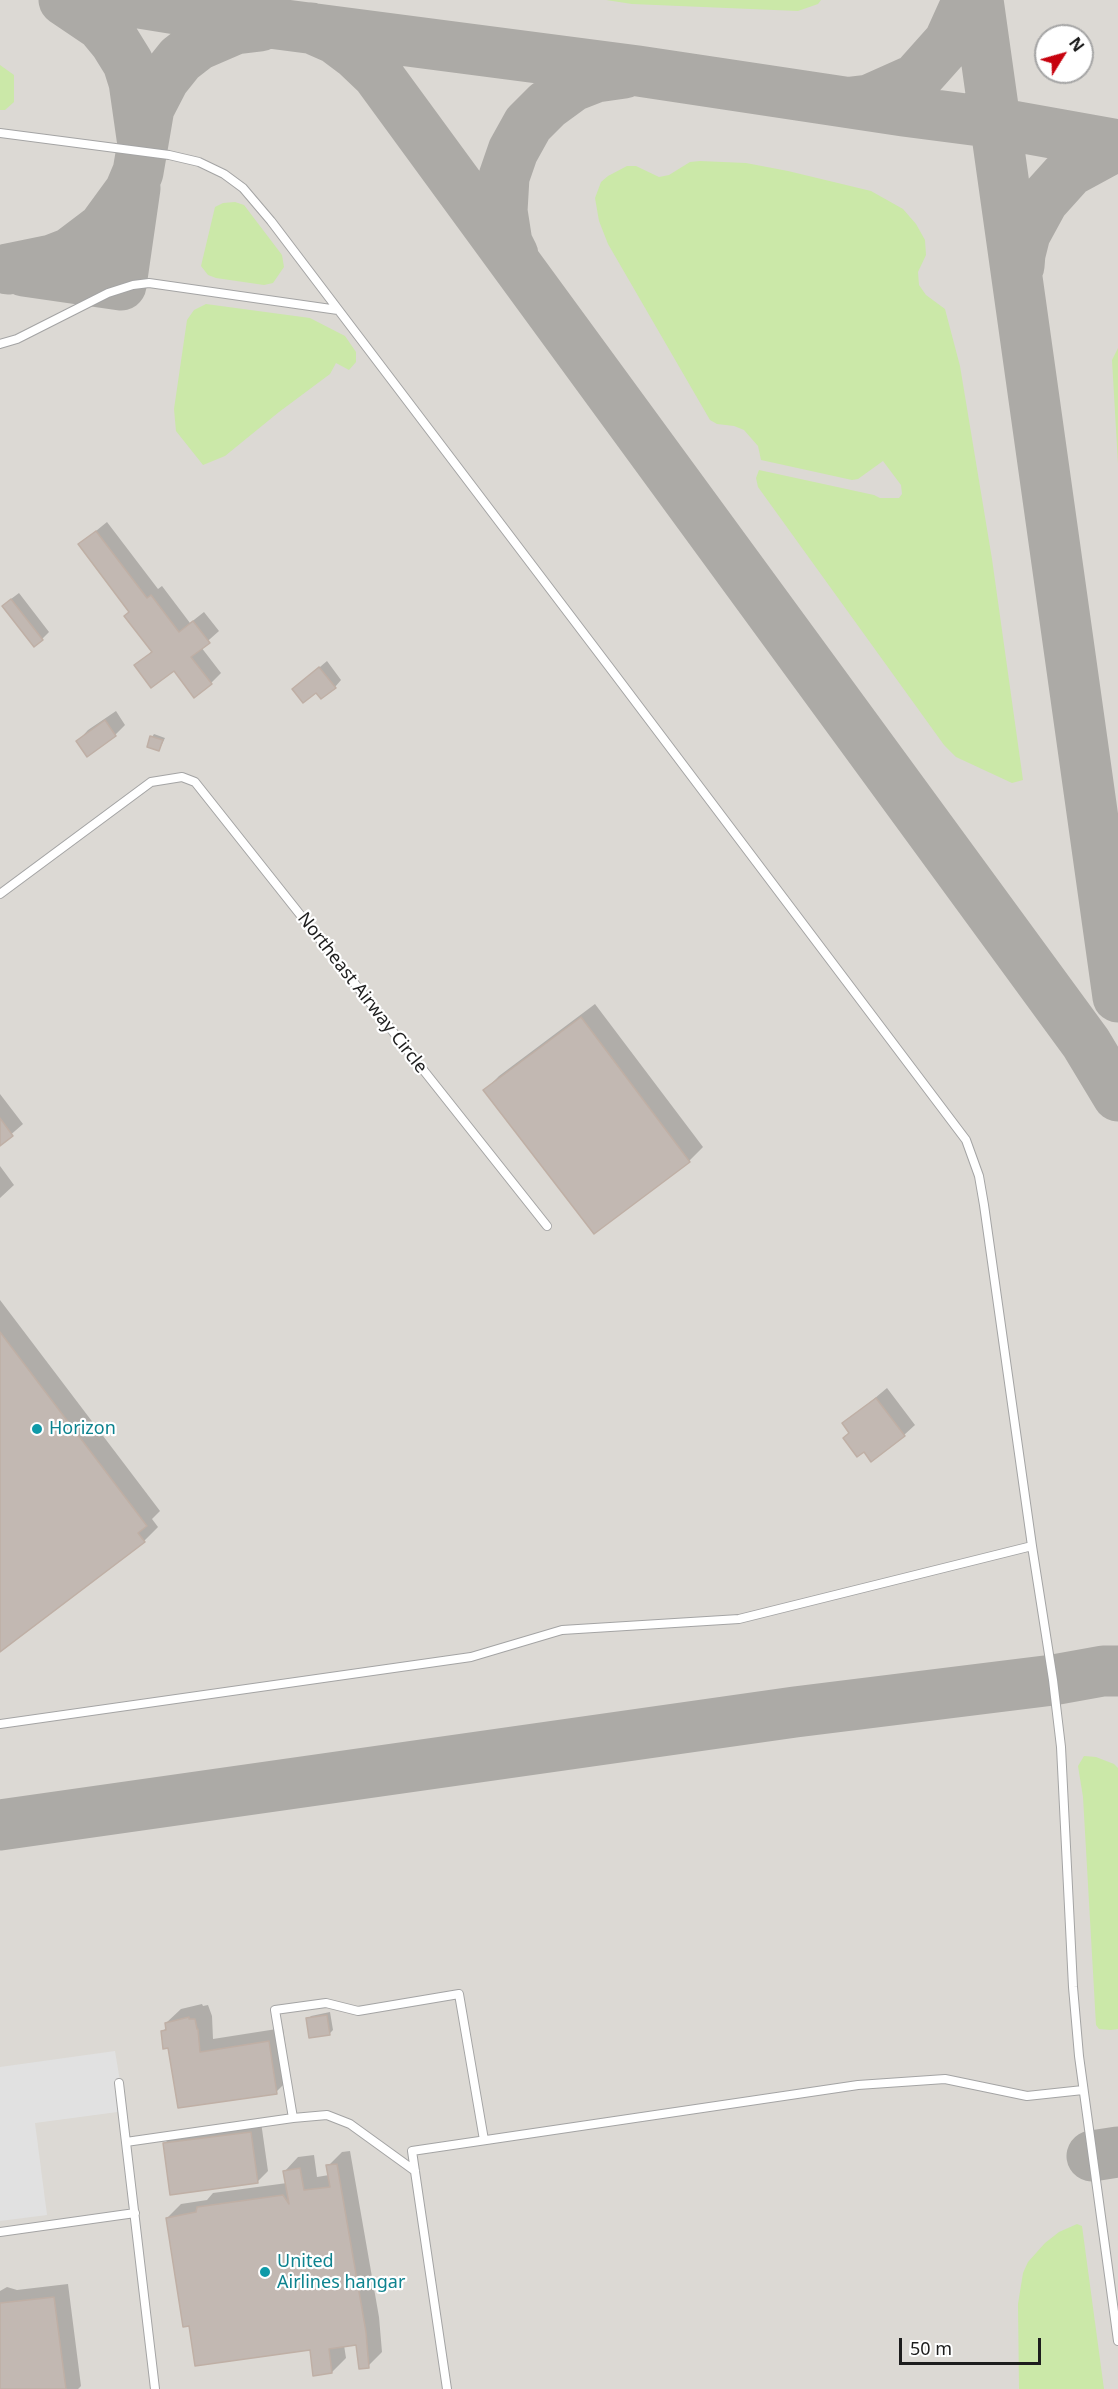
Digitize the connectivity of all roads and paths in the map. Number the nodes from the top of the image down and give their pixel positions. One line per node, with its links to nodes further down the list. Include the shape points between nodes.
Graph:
1 (0, 133): 2 (lane, via 169,155 199,162 224,174 255,201)
2 (338, 310): 3 (lane, via 149,283 108,293); 6 (lane, via 966,1140 984,1205)
3 (0, 344)
4 (0, 894): 5 (lane, Northeast Airway Circle, via 151,782 182,777 195,782)
5 (547, 1226)
6 (1032, 1546): 7 (lane, via 739,1619 562,1630 471,1657); 9 (lane, via 1061,1747 1073,1987)
7 (0, 1724)
8 (119, 2083): 12 (lane)
9 (1083, 2090): 11 (lane, via 1027,2096 945,2079 858,2085); 16 (lane)
10 (293, 2118): 11 (lane, via 275,2010 326,2003 358,2011 459,1994); 12 (lane); 13 (lane, via 327,2115 350,2124)
11 (484, 2140): 13 (lane, via 412,2151)
12 (126, 2142): 14 (lane)
13 (415, 2171): 18 (lane)
14 (135, 2213): 15 (lane); 17 (lane)
15 (0, 2232)
16 (1118, 2341)
17 (155, 2389)
18 (447, 2389)

